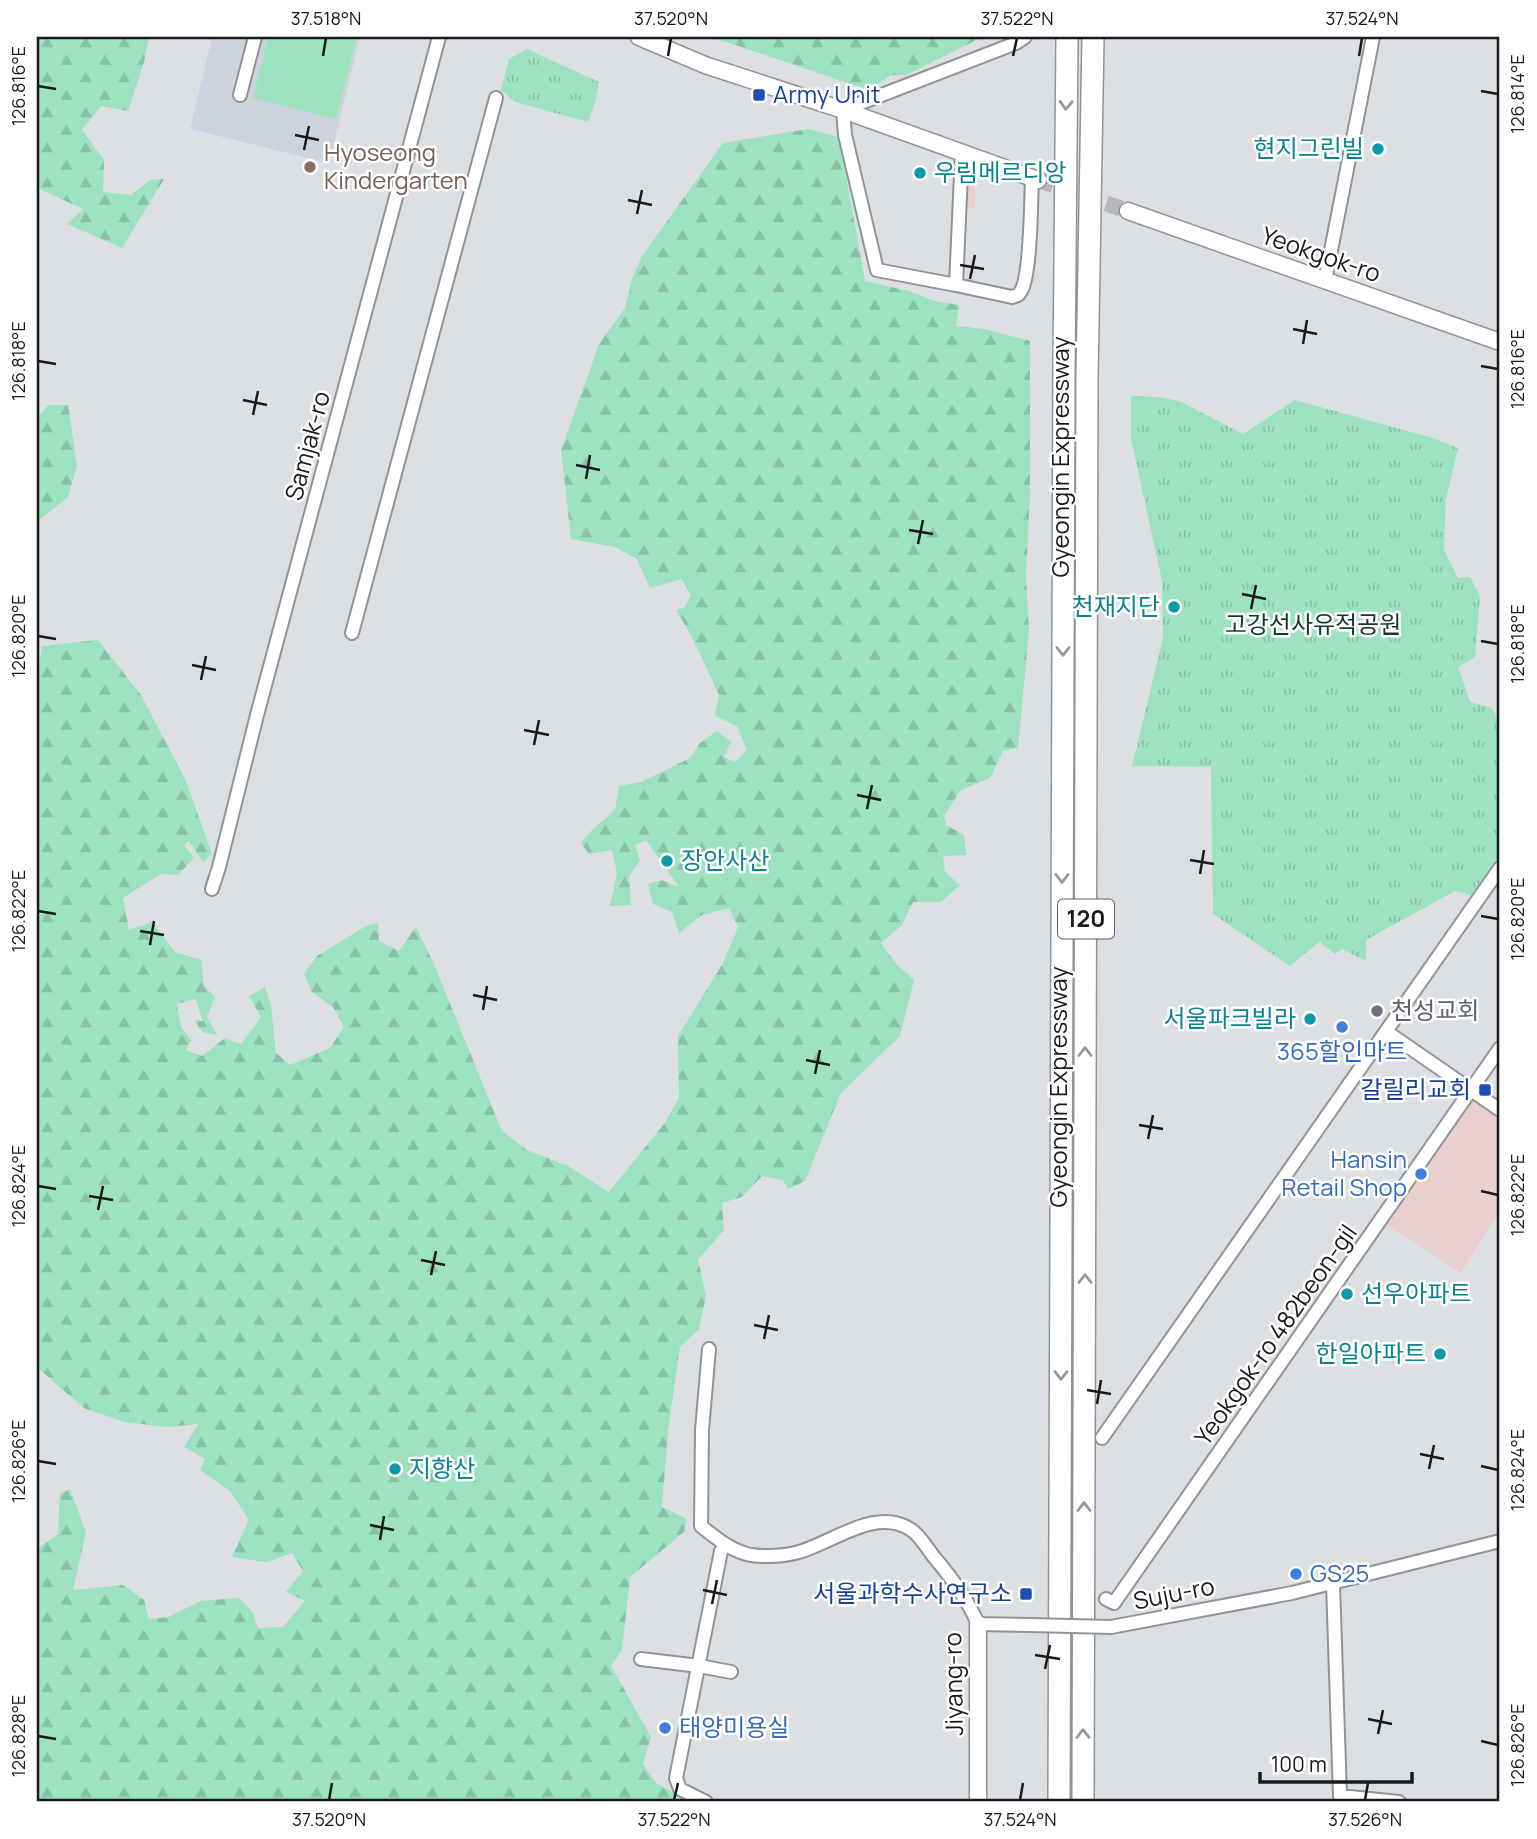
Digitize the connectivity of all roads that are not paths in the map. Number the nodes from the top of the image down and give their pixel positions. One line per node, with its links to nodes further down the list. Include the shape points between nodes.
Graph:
1 (255, 37): 8 (street)
2 (439, 37): 19 (street, Samjak-ro)
3 (639, 37): 10 (street, via 705,65)
4 (1024, 37): 10 (street)
5 (1067, 37): 36 (highway, Gyeongin Expressway / 120, one-way to 36)
6 (1093, 37): 37 (highway, Gyeongin Expressway / 120, one-way to 6, via 1087,379)
7 (1373, 37): 14 (street)
8 (240, 95)
9 (495, 98): 17 (street)
10 (843, 110): 11 (street); 15 (street, via 877,270)
11 (962, 152): 12 (street); 15 (street)
12 (1035, 179): 15 (street, via 1020,293 1012,297)
13 (1128, 211): 14 (street, Yeokgok-ro)
14 (1325, 281): 16 (street, Yeokgok-ro)
15 (956, 285)
16 (1500, 342)
17 (352, 633)
18 (1500, 868): 20 (street)
19 (212, 889)
20 (1387, 1032): 22 (street); 25 (street)
21 (1500, 1048): 22 (street, Yeokgok-ro 482beon-gil)
22 (1471, 1089): 23 (street); 29 (street, Yeokgok-ro 482beon-gil, via 1201,1481 1114,1602)
23 (1500, 1110)
24 (709, 1349): 27 (street, via 701,1526)
25 (1102, 1438)
26 (1500, 1541): 28 (street, Suju-ro)
27 (726, 1545): 30 (street, Jiyang-ro, via 749,1555 775,1556 800,1552 865,1524 893,1522 911,1529 946,1571); 32 (street, via 721,1551)
28 (1333, 1583): 30 (street, Suju-ro, bridge, via 1111,1627); 38 (street, via 1340,1797)
29 (1105, 1600)
30 (978, 1624): 35 (street, Jiyang-ro)
31 (641, 1659): 32 (street)
32 (699, 1666): 33 (street); 34 (street, via 676,1778 680,1789)
33 (731, 1672)
34 (706, 1802)
35 (978, 1802)
36 (1059, 1802)
37 (1083, 1802)
38 (1399, 1802)

